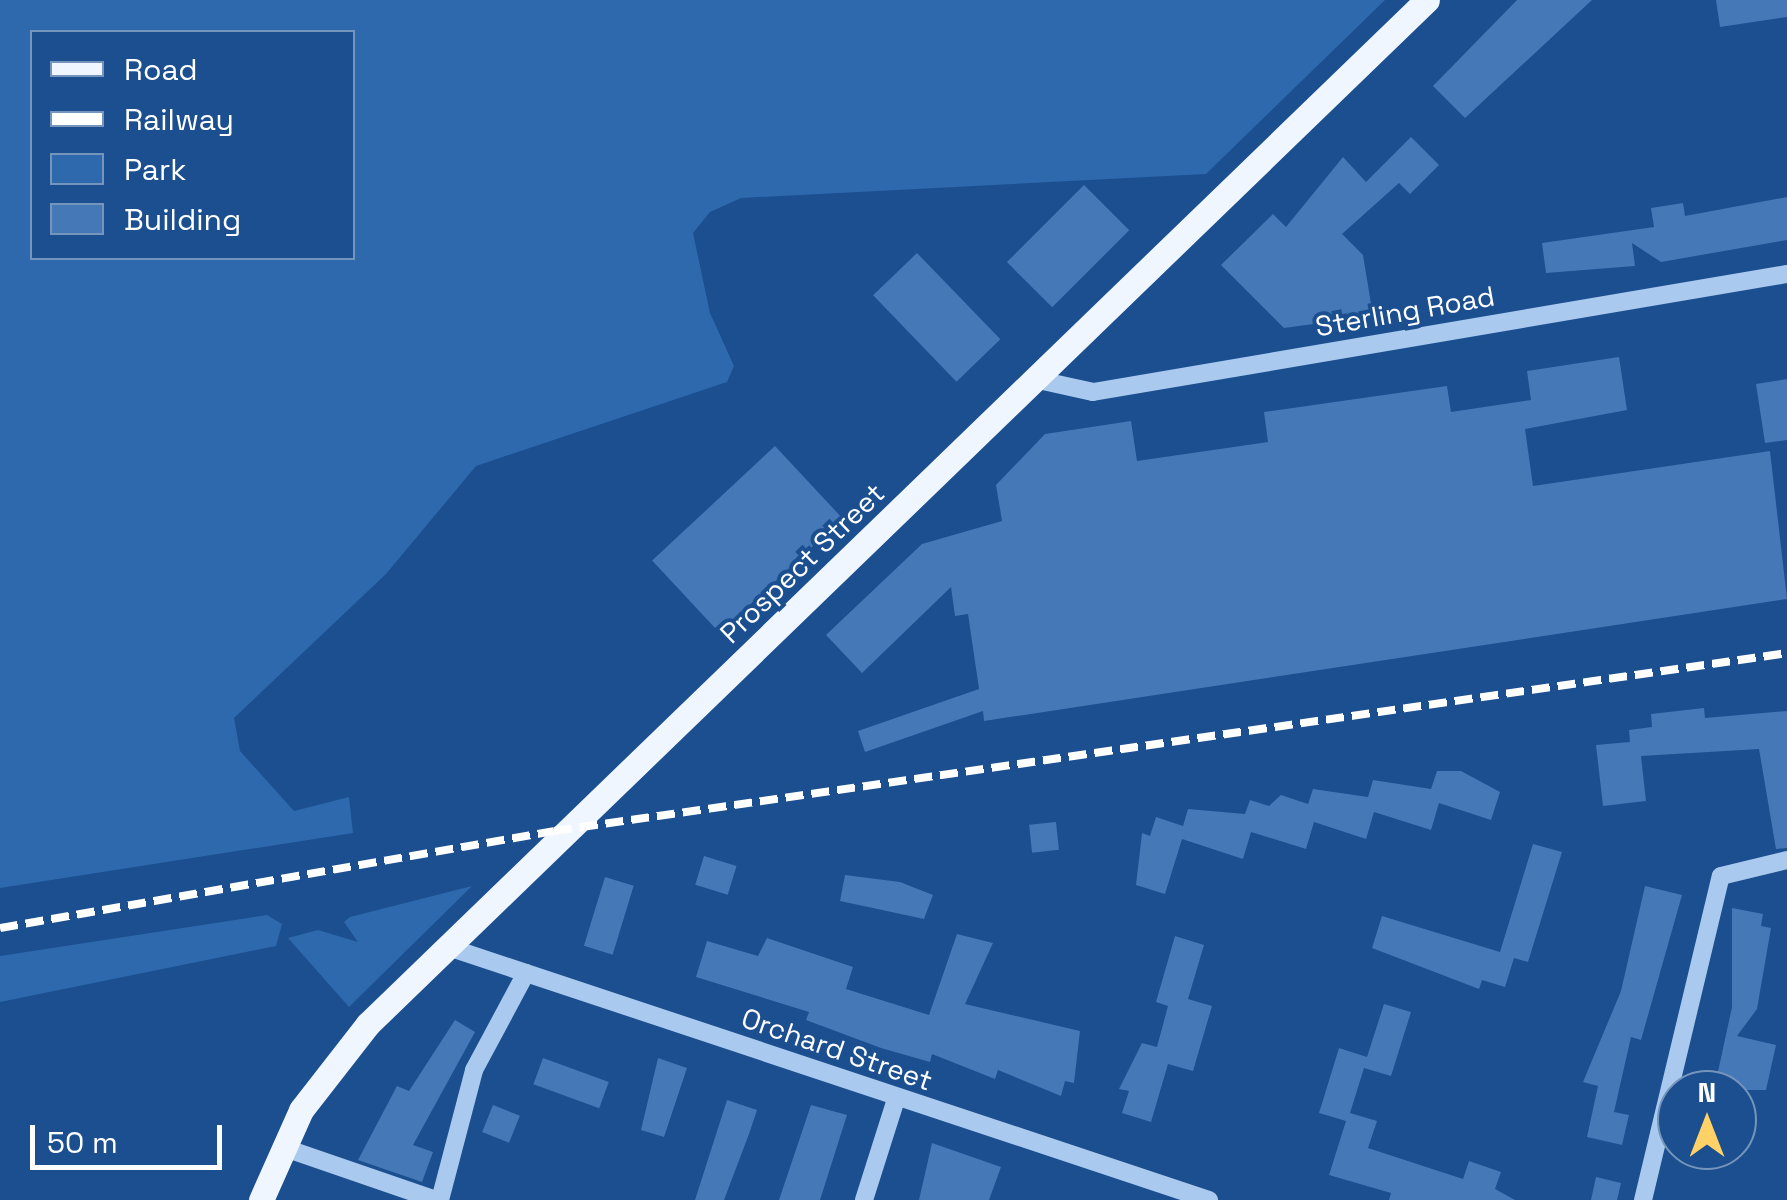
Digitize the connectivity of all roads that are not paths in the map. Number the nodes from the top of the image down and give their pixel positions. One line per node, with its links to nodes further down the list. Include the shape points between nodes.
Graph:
1 (1427, 0): 3 (main road, Prospect Street)
2 (1787, 274): 3 (street, Sterling Road, via 1093,392)
3 (1034, 379): 5 (main road, Prospect Street)
4 (1787, 860): 13 (street, via 1720,876)
5 (448, 947): 6 (street, Orchard Street); 8 (main road, Prospect Street, via 332,1065)
6 (526, 973): 7 (street, Orchard Street); 10 (street, via 474,1070)
7 (896, 1099): 11 (street); 12 (street, Orchard Street)
8 (282, 1147): 9 (main road, Prospect Street); 10 (street)
9 (260, 1200)
10 (438, 1200)
11 (864, 1200)
12 (1209, 1200)
13 (1643, 1200)

